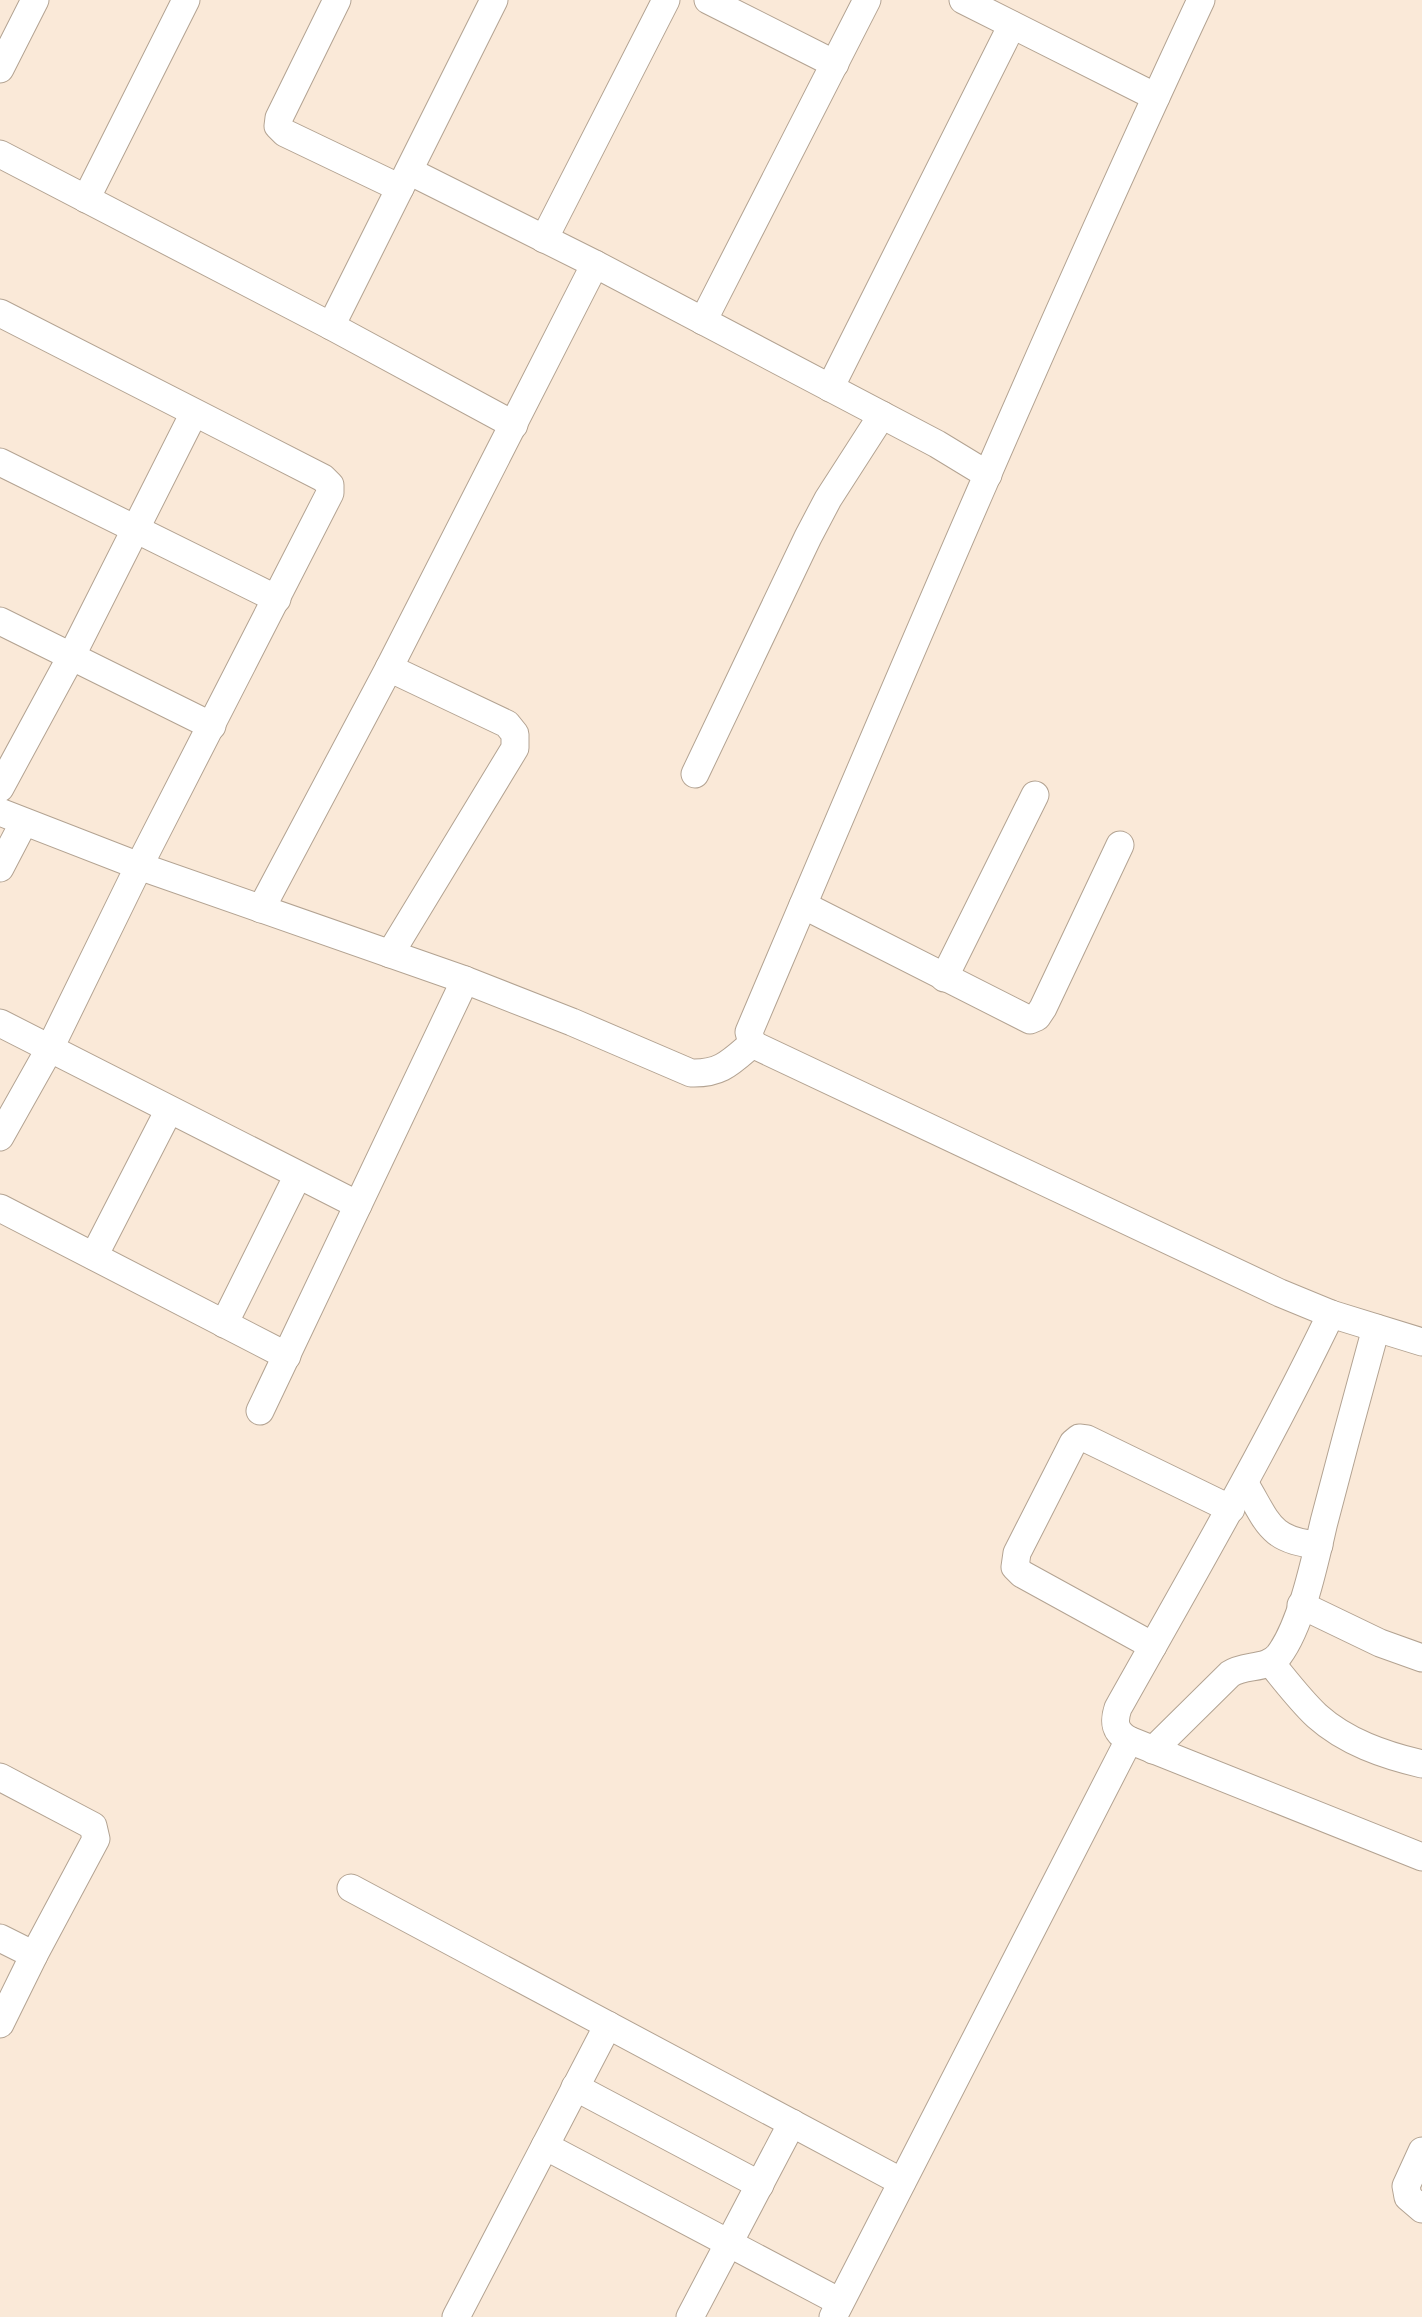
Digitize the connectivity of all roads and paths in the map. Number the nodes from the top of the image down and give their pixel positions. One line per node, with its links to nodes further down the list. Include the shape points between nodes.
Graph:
1 (35, 0): 12 (street)
2 (186, 0): 16 (street)
3 (337, 0): 15 (street, via 278,126 285,133)
4 (494, 0): 15 (street)
5 (666, 0): 17 (street)
6 (708, 0): 11 (street)
7 (867, 0): 11 (street)
8 (963, 0): 10 (street)
9 (1201, 0): 13 (street)
10 (1012, 25): 13 (street); 22 (street)
11 (836, 64): 20 (street)
12 (0, 69)
13 (1156, 97): 27 (street)
14 (0, 154): 16 (street)
15 (405, 180): 17 (street); 21 (street)
16 (86, 199): 21 (street)
17 (544, 239): 18 (street)
18 (595, 264): 20 (street); 25 (street)
19 (0, 313): 23 (street)
20 (703, 321): 22 (street)
21 (331, 326): 25 (street)
22 (830, 388): 24 (street)
23 (194, 413): 28 (street); 29 (street, via 330,485 330,494)
24 (882, 415): 27 (street); 34 (street, via 808,537)
25 (514, 425): 32 (street)
26 (0, 462): 28 (street)
27 (988, 475): 41 (street)
28 (137, 530): 29 (street); 31 (street)
29 (277, 599): 33 (street)
30 (0, 621): 31 (street)
31 (71, 657): 33 (street); 35 (street)
32 (389, 668): 42 (street); 43 (street, via 507,724 515,734 515,748)
33 (212, 726): 39 (street)
34 (695, 774)
35 (0, 788)
36 (1035, 795): 44 (street)
37 (12, 817): 39 (street); 40 (street)
38 (1120, 845): 44 (street, via 1037,1017 1020,1017)
39 (139, 866): 42 (street); 48 (street)
40 (0, 868)
41 (803, 905): 44 (street); 47 (street, via 749,1032)
42 (261, 909): 43 (street)
43 (390, 954): 45 (street)
44 (944, 978)
45 (465, 980): 47 (street, via 692,1073 725,1067); 52 (street)
46 (0, 1023): 48 (street)
47 (752, 1044): 55 (street)
48 (50, 1048): 49 (street); 50 (street)
49 (169, 1110): 51 (street); 54 (street)
50 (0, 1137)
51 (298, 1175): 52 (street); 56 (street)
52 (358, 1205): 59 (street)
53 (0, 1208): 54 (street)
54 (94, 1256): 56 (street)
55 (1331, 1314): 57 (street); 61 (street)
56 (224, 1324): 59 (street)
57 (1376, 1328): 58 (street); 63 (street)
58 (1422, 1342)
59 (287, 1356): 60 (street)
60 (260, 1411)
61 (1245, 1484): 62 (street); 63 (street, via 1280,1535 1298,1543)
62 (1231, 1509): 65 (street); 65 (street, via 1087,1439 1079,1438 1073,1443 1017,1553 1015,1567)
63 (1319, 1545): 64 (street)
64 (1301, 1605): 66 (street, via 1380,1643); 67 (street, via 1279,1656)
65 (1153, 1646): 68 (street, via 1116,1716 1115,1726 1120,1734)
66 (1422, 1658)
67 (1270, 1663): 68 (street, via 1239,1668); 69 (street, via 1331,1727 1364,1746)
68 (1141, 1745): 71 (street); 81 (street)
69 (1422, 1764)
70 (0, 1777): 74 (street, via 93,1826 95,1831 94,1846)
71 (1422, 1857)
72 (351, 1888): 76 (street)
73 (0, 1938): 74 (street)
74 (34, 1955): 75 (street)
75 (0, 2024)
76 (608, 2025): 77 (street); 78 (street)
77 (575, 2087): 79 (street); 82 (street)
78 (792, 2123): 81 (street); 82 (street)
79 (545, 2146): 84 (street); 86 (street)
80 (1422, 2151): 83 (street, via 1406,2186 1408,2197)
81 (902, 2182): 85 (street)
82 (760, 2185): 84 (street)
83 (1422, 2209)
84 (729, 2243): 85 (street); 87 (street)
85 (837, 2310)
86 (456, 2317)
87 (690, 2317)

